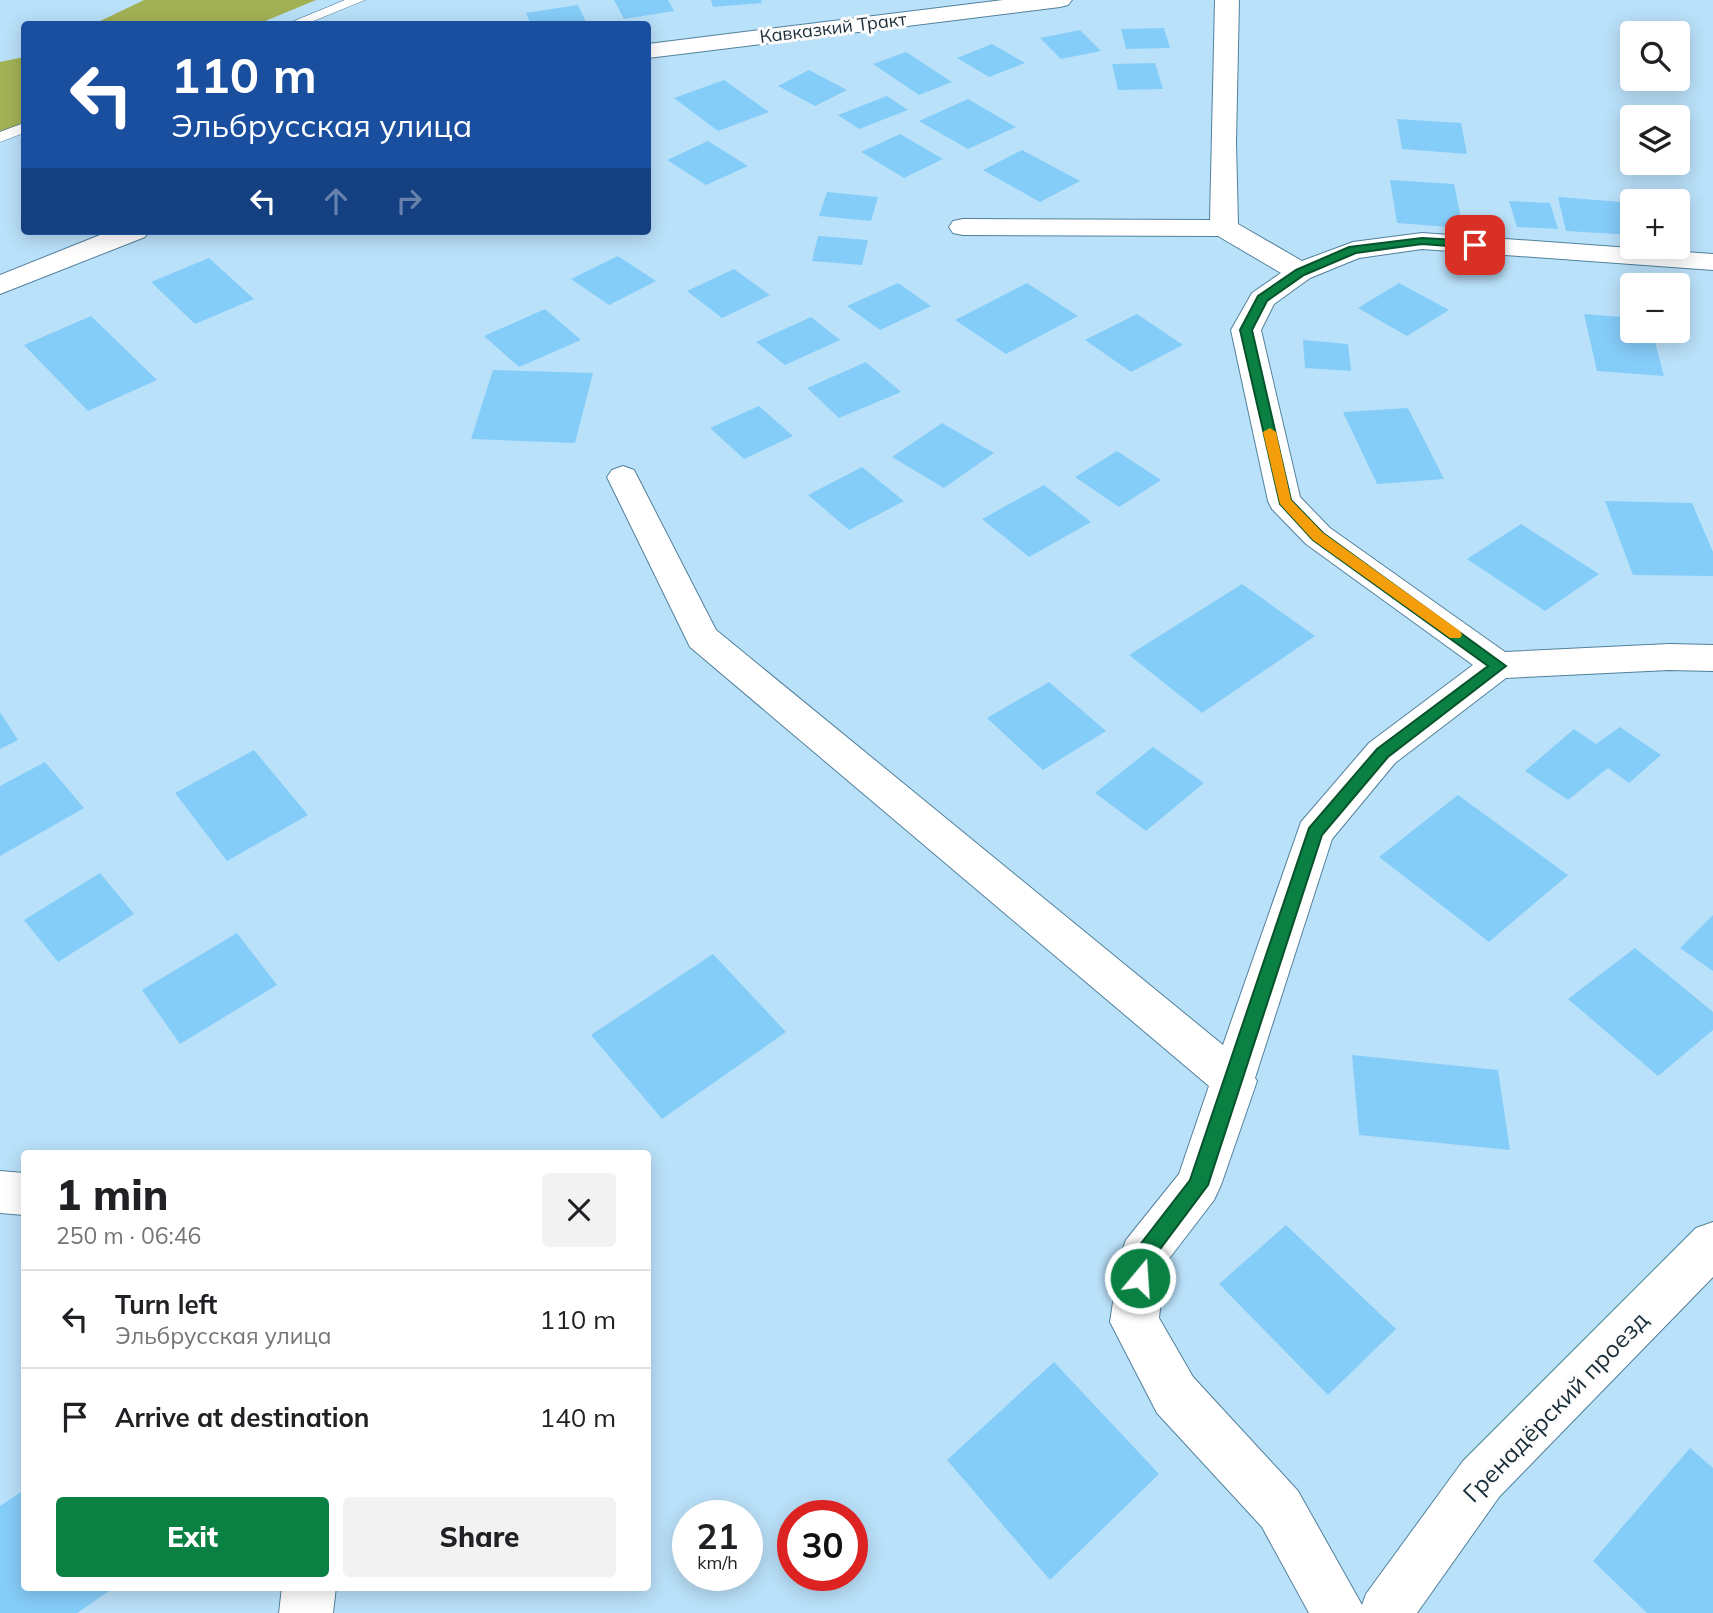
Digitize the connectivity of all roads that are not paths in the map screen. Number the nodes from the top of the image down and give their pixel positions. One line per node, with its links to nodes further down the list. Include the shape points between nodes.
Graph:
1 (358, 0): 4 (lane)
2 (1060, 0): 5 (street, Кавказкий Тракт)
3 (1227, 0): 9 (street, via 1221,180)
4 (302, 21)
5 (651, 51)
6 (21, 129): 7 (lane)
7 (0, 137)
8 (963, 227): 9 (street)
9 (1224, 228): 12 (street)
10 (124, 235): 13 (street)
11 (1713, 262): 12 (street, via 1422,241 1353,250)
12 (1300, 272): 16 (street, via 1262,299 1246,330 1284,501 1318,536)
13 (4, 279)
14 (623, 477): 17 (street, via 702,638)
15 (1713, 658): 16 (street)
16 (1498, 666): 17 (street, via 1382,753 1315,833)
17 (1235, 1081): 23 (street, via 1198,1185 1143,1256 1134,1322 1175,1395 1280,1509)
18 (0, 1192): 19 (street)
19 (21, 1194)
20 (1713, 1244): 24 (street, Гренадёрский проезд, via 1481,1479)
21 (309, 1591): 22 (street)
22 (306, 1613)
23 (1338, 1613)
24 (1385, 1613)

